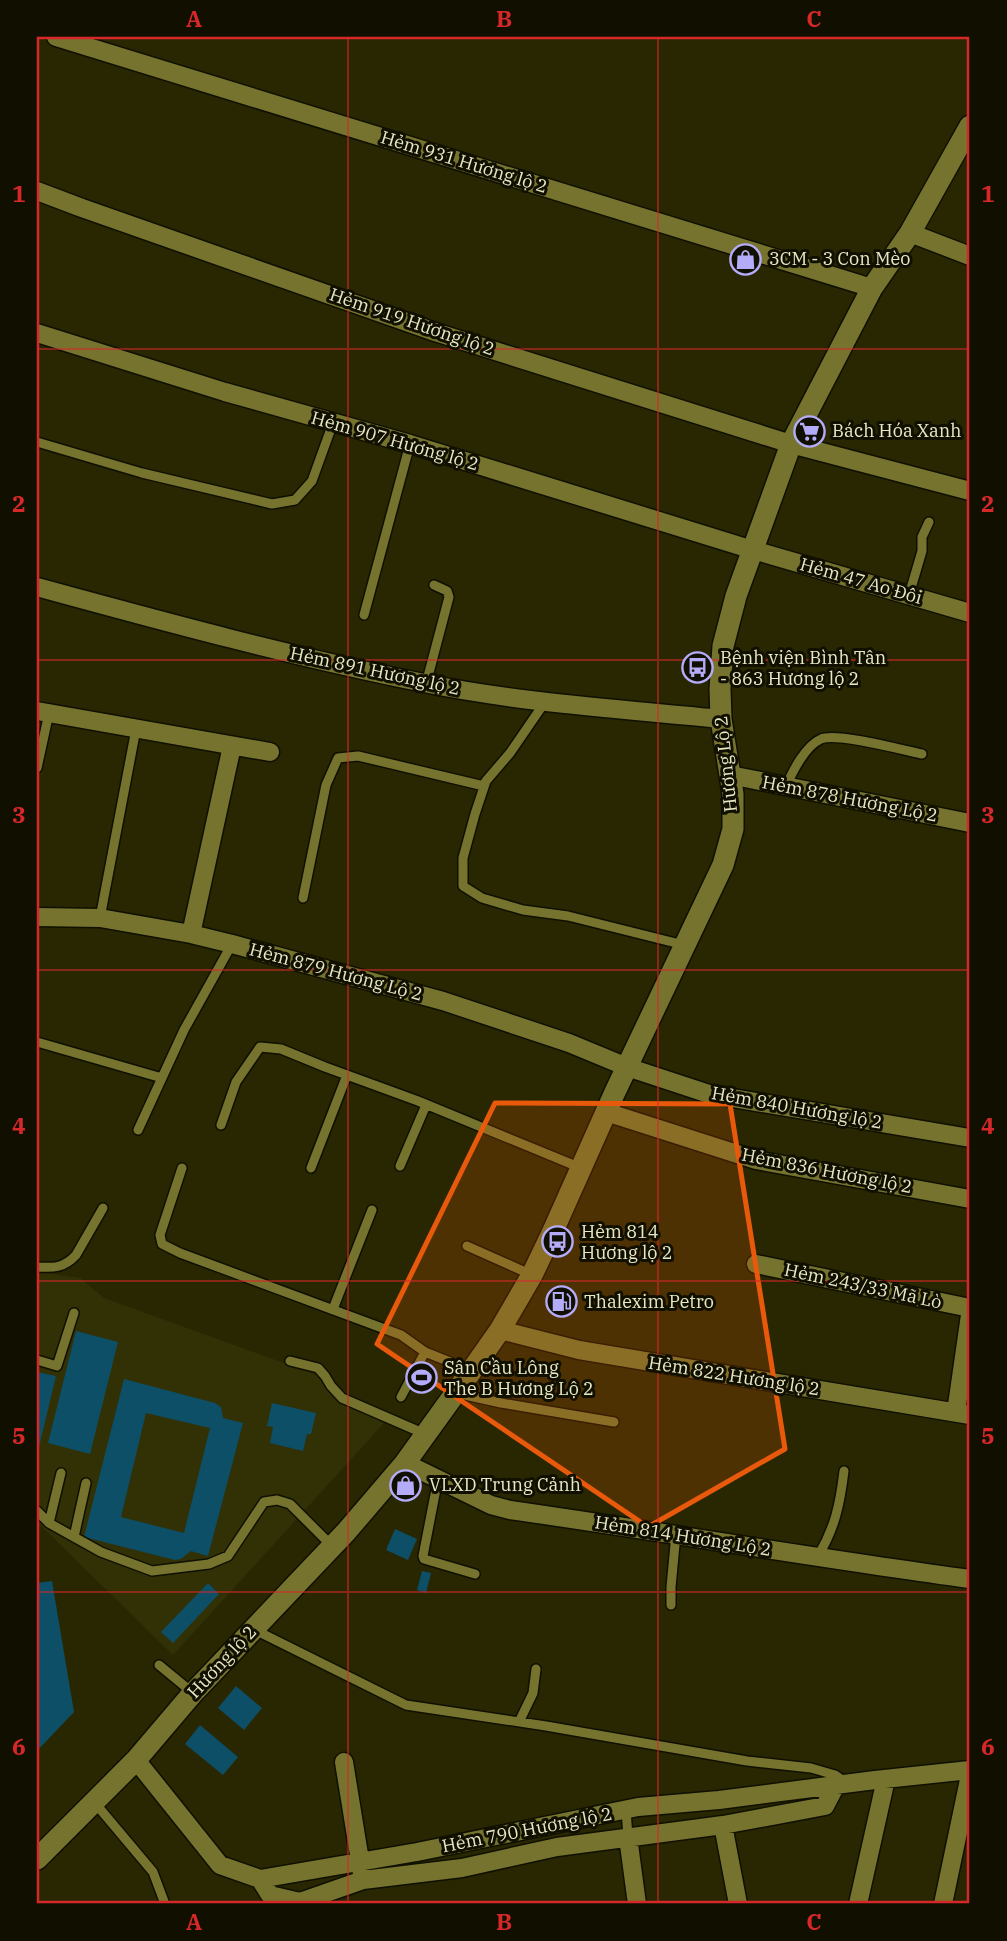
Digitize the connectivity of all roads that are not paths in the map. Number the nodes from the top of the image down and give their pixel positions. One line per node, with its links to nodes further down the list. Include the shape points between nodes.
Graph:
1 (56, 37): 6 (street, Hẻm 931 Hương lộ 2)
2 (970, 126): 4 (main road, Hương Lộ 2)
3 (37, 191): 11 (street, Hẻm 919 Hương lộ 2, via 435,331)
4 (910, 233): 5 (street); 6 (main road, Hương Lộ 2)
5 (970, 256)
6 (872, 288): 11 (main road, Hương Lộ 2)
7 (37, 333): 8 (street, Hẻm 907 Hương lộ 2)
8 (333, 423): 9 (lane, via 312,481 295,500 272,504); 10 (street, Hẻm 907 Hương lộ 2)
9 (37, 442)
10 (410, 444): 14 (street, Hẻm 907 Hương lộ 2); 19 (lane)
11 (791, 444): 12 (street, Hẻm 919 Hương lộ 2); 14 (main road, Hương Lộ 2)
12 (970, 491)
13 (929, 522): 17 (lane)
14 (753, 550): 17 (street, Hẻm 47 Ao Đôi); 23 (main road, Hương Lộ 2, via 723,646)
15 (434, 585): 20 (lane, via 449,597)
16 (37, 587): 20 (street, Hẻm 891 Hương lộ 2, via 223,638)
17 (909, 595): 18 (street, Hẻm 47 Ao Đôi)
18 (970, 613)
19 (364, 615)
20 (426, 684): 21 (street, Hẻm 891 Hương lộ 2)
21 (545, 702): 23 (street, Hẻm 891 Hương lộ 2); 30 (lane)
22 (43, 712): 24 (street); 28 (lane)
23 (720, 719): 29 (main road, Hương Lộ 2)
24 (136, 729): 25 (street); 35 (lane)
25 (232, 746): 26 (street); 36 (street)
26 (270, 752)
27 (922, 754): 31 (lane, via 837,737 821,739 795,765)
28 (37, 768)
29 (730, 775): 31 (street, Hẻm 878 Hương Lộ 2); 38 (main road, Hương Lộ 2, via 733,829 723,865)
30 (484, 786): 33 (lane, via 358,756 338,758 326,785); 38 (lane, via 463,858 463,886 482,898 523,910 568,916)
31 (786, 786): 32 (street, Hẻm 878 Hương Lộ 2)
32 (970, 823)
33 (303, 898)
34 (37, 918): 35 (street, Hẻm 879 Hương Lộ 2)
35 (100, 919): 36 (street, Hẻm 879 Hương Lộ 2)
36 (191, 934): 37 (street, Hẻm 879 Hương Lộ 2)
37 (232, 944): 40 (street, Hẻm 879 Hương Lộ 2, via 443,1001); 42 (lane)
38 (684, 946): 40 (main road, Hương Lộ 2)
39 (37, 1042): 42 (lane)
40 (627, 1067): 44 (main road, Hương Lộ 2); 47 (street, Hẻm 840 Hương lộ 2, via 709,1094)
41 (346, 1075): 43 (lane); 45 (lane, via 281,1049 260,1047 236,1082); 50 (lane)
42 (162, 1078): 46 (lane)
43 (426, 1105): 48 (lane); 51 (lane)
44 (606, 1112): 51 (main road, Hương Lộ 2); 52 (street, Hẻm 836 Hương lộ 2, via 756,1160)
45 (220, 1125)
46 (138, 1130)
47 (970, 1138)
48 (401, 1166)
49 (182, 1168): 60 (lane, via 159,1235 162,1244)
50 (311, 1168)
51 (582, 1169): 58 (main road, Hương Lộ 2)
52 (970, 1199)
53 (103, 1208): 57 (lane, via 70,1262 59,1268)
54 (372, 1210): 60 (lane)
55 (467, 1246): 58 (lane)
56 (756, 1264): 59 (street, Hẻm 243/33 Mã Lò)
57 (37, 1267)
58 (532, 1275): 63 (main road, Hương Lộ 2)
59 (970, 1308)
60 (332, 1309): 64 (lane, via 401,1335)
61 (74, 1312): 65 (lane, via 57,1366)
62 (970, 1315): 70 (street)
63 (500, 1330): 67 (main road, Hương Lộ 2); 70 (street, Hẻm 822 Hương lộ 2, via 579,1350)
64 (425, 1352): 67 (lane); 69 (lane)
65 (37, 1360)
66 (290, 1361): 72 (lane, via 318,1368 342,1398)
67 (472, 1370): 68 (main road, Hương Lộ 2)
68 (455, 1392): 71 (lane); 72 (main road, Hương Lộ 2)
69 (401, 1397)
70 (963, 1413)
71 (614, 1422)
72 (426, 1435): 73 (main road, Hương Lộ 2)
73 (405, 1463): 76 (street, Hẻm 814 Hương Lộ 2); 82 (main road, Hương lộ 2)
74 (844, 1471): 83 (lane, via 830,1537)
75 (61, 1473): 79 (lane)
76 (438, 1479): 80 (street, Hẻm 814 Hương Lộ 2, via 509,1510); 84 (lane, via 424,1559)
77 (86, 1483): 81 (lane)
78 (37, 1511): 79 (lane)
79 (50, 1523): 81 (lane)
80 (676, 1534): 83 (street, Hẻm 814 Hương Lộ 2); 86 (lane)
81 (74, 1536): 82 (lane, via 152,1571 209,1564 228,1556 264,1503 277,1500 290,1504)
82 (332, 1546): 87 (main road, Hương lộ 2)
83 (817, 1558): 85 (street, Hẻm 814 Hương Lộ 2)
84 (475, 1574)
85 (970, 1579)
86 (671, 1605)
87 (253, 1629): 90 (main road, Hương lộ 2); 91 (lane, via 406,1705)
88 (159, 1665): 90 (lane)
89 (536, 1669): 91 (lane, via 533,1693)
90 (192, 1693): 92 (main road, Hương lộ 2)
91 (519, 1722): 96 (lane, via 811,1768 835,1775)
92 (136, 1760): 98 (main road, Hương lộ 2); 104 (street, Hẻm 790 Hương lộ 2, via 220,1865)
93 (344, 1762): 103 (street)
94 (970, 1772): 95 (street, Hẻm 790 Hương lộ 2); 109 (street)
95 (886, 1779): 96 (street, Hẻm 790 Hương lộ 2); 108 (street)
96 (842, 1784): 97 (street, Hẻm 790 Hương lộ 2); 100 (street, via 825,1806)
97 (719, 1800): 99 (street, Hẻm 790 Hương lộ 2); 100 (lane)
98 (94, 1801): 102 (main road, Hương lộ 2); 105 (lane, via 153,1872)
99 (626, 1810): 101 (lane); 103 (street, Hẻm 790 Hương lộ 2)
100 (723, 1825): 101 (street); 107 (street)
101 (628, 1837): 103 (street, via 462,1868); 106 (street)
102 (37, 1859)
103 (362, 1871): 104 (street, Hẻm 790 Hương lộ 2); 104 (street, via 300,1902 270,1895)
104 (261, 1879)
105 (165, 1904)
106 (638, 1904)
107 (738, 1904)
108 (858, 1904)
109 (943, 1904)

